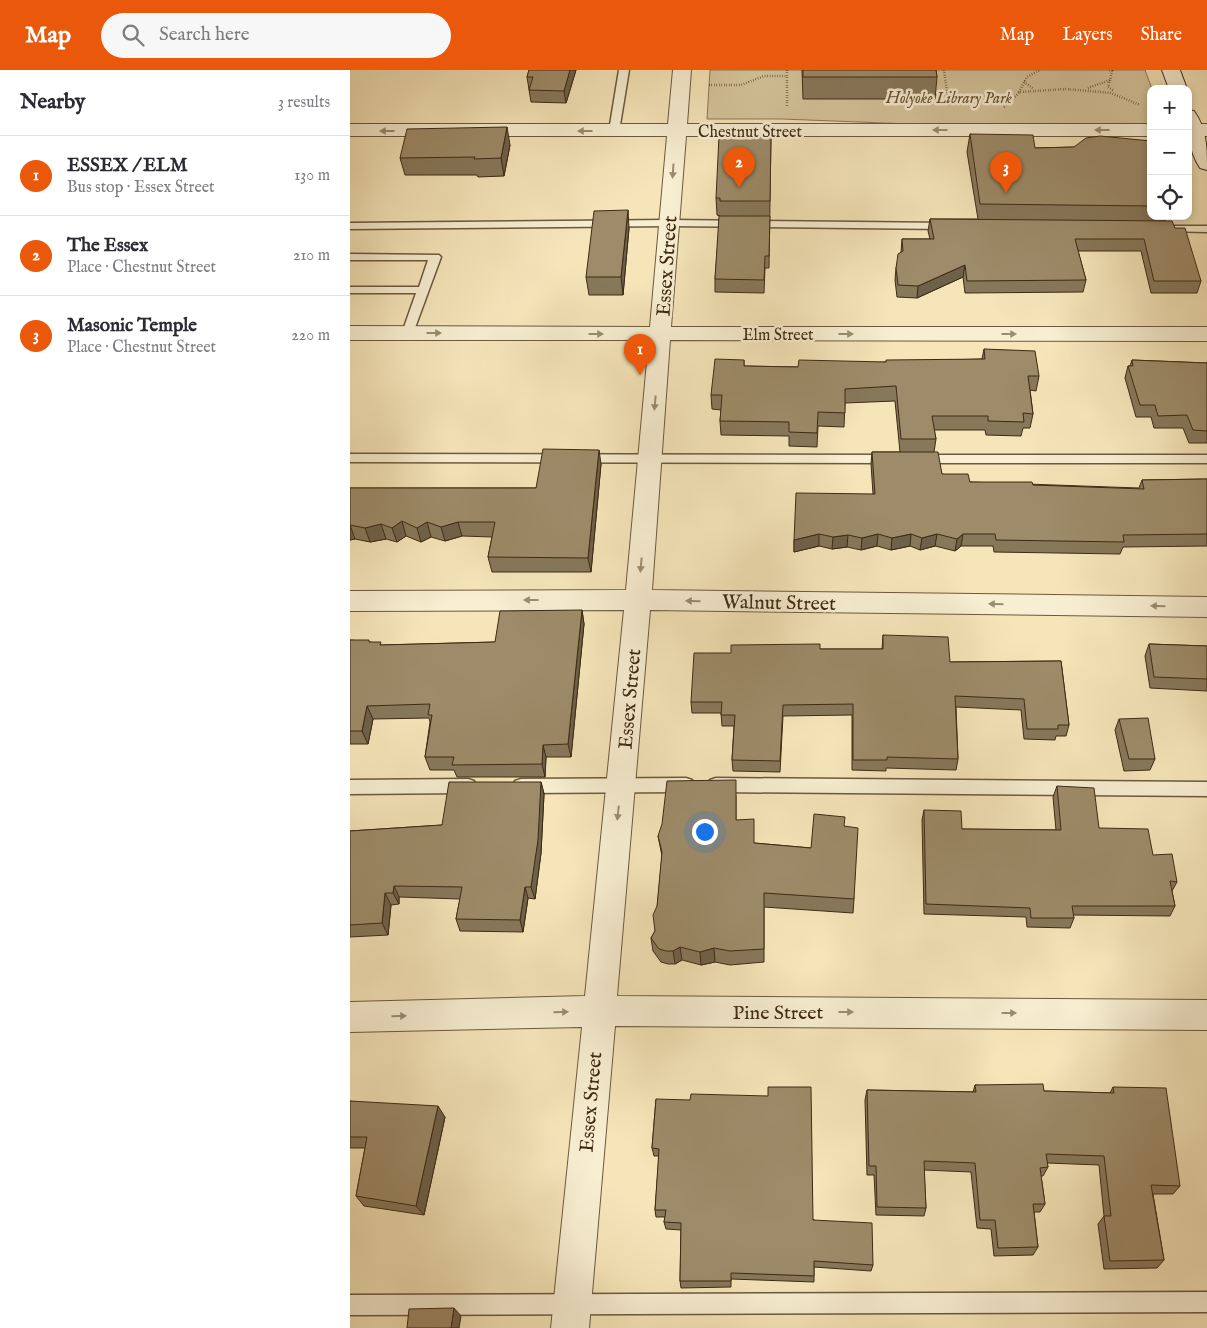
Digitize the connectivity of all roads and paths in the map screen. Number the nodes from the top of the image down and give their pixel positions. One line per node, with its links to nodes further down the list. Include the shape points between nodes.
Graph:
1 (624, 70): 24 (lane)
2 (682, 70): 25 (street, Essex Street)
3 (787, 70): 12 (path, via 787,76 764,76 741,85)
4 (944, 70): 19 (path)
5 (1027, 70): 9 (path)
6 (1040, 70): 9 (path)
7 (1111, 70): 10 (path)
8 (1171, 70): 13 (street)
9 (1027, 77): 11 (path)
10 (1110, 80): 14 (path); 17 (path, via 1108,87)
11 (1024, 82): 15 (path); 16 (path)
12 (709, 84)
13 (1177, 85)
14 (1087, 89): 15 (path); 17 (path)
15 (1037, 90): 16 (path)
16 (1020, 92): 20 (path, via 1002,108)
17 (1119, 94): 18 (path)
18 (1146, 108)
19 (950, 113)
20 (1004, 113)
21 (1194, 126): 26 (street)
22 (350, 130): 24 (street, Chestnut Street, one-way to 22)
23 (1147, 130): 25 (street, Chestnut Street, one-way to 25)
24 (614, 131): 25 (street, Chestnut Street)
25 (676, 131): 27 (street, Essex Street, one-way to 27)
26 (1207, 164)
27 (669, 223): 28 (lane); 29 (lane); 37 (street, Essex Street)
28 (350, 226)
29 (958, 226)
30 (1157, 229): 31 (lane)
31 (1207, 229)
32 (350, 257): 34 (lane, via 435,257)
33 (350, 290): 34 (lane)
34 (423, 290): 36 (lane)
35 (350, 333): 36 (street, Elm Street)
36 (408, 333): 37 (street, Elm Street, one-way to 37)
37 (661, 334): 38 (street, Elm Street, one-way to 38); 40 (street, Essex Street, one-way to 40)
38 (1207, 334)
39 (350, 458): 40 (lane)
40 (650, 458): 41 (lane); 42 (street, Essex Street, one-way to 42)
41 (1207, 459)
42 (638, 600): 43 (street, Walnut Street, one-way to 43); 44 (street, Walnut Street, one-way to 42); 45 (street, Essex Street)
43 (350, 601)
44 (1207, 607)
45 (621, 785): 47 (lane); 49 (lane); 50 (street, Essex Street, one-way to 50)
46 (485, 786): 48 (lane)
47 (505, 786)
48 (350, 787)
49 (1207, 789)
50 (598, 1011): 51 (street, Pine Street, one-way to 51); 52 (street, Pine Street, one-way to 50); 55 (street, Essex Street)
51 (1207, 1014)
52 (350, 1017)
53 (1207, 1302): 55 (lane)
54 (350, 1305): 55 (lane)
55 (571, 1316)

